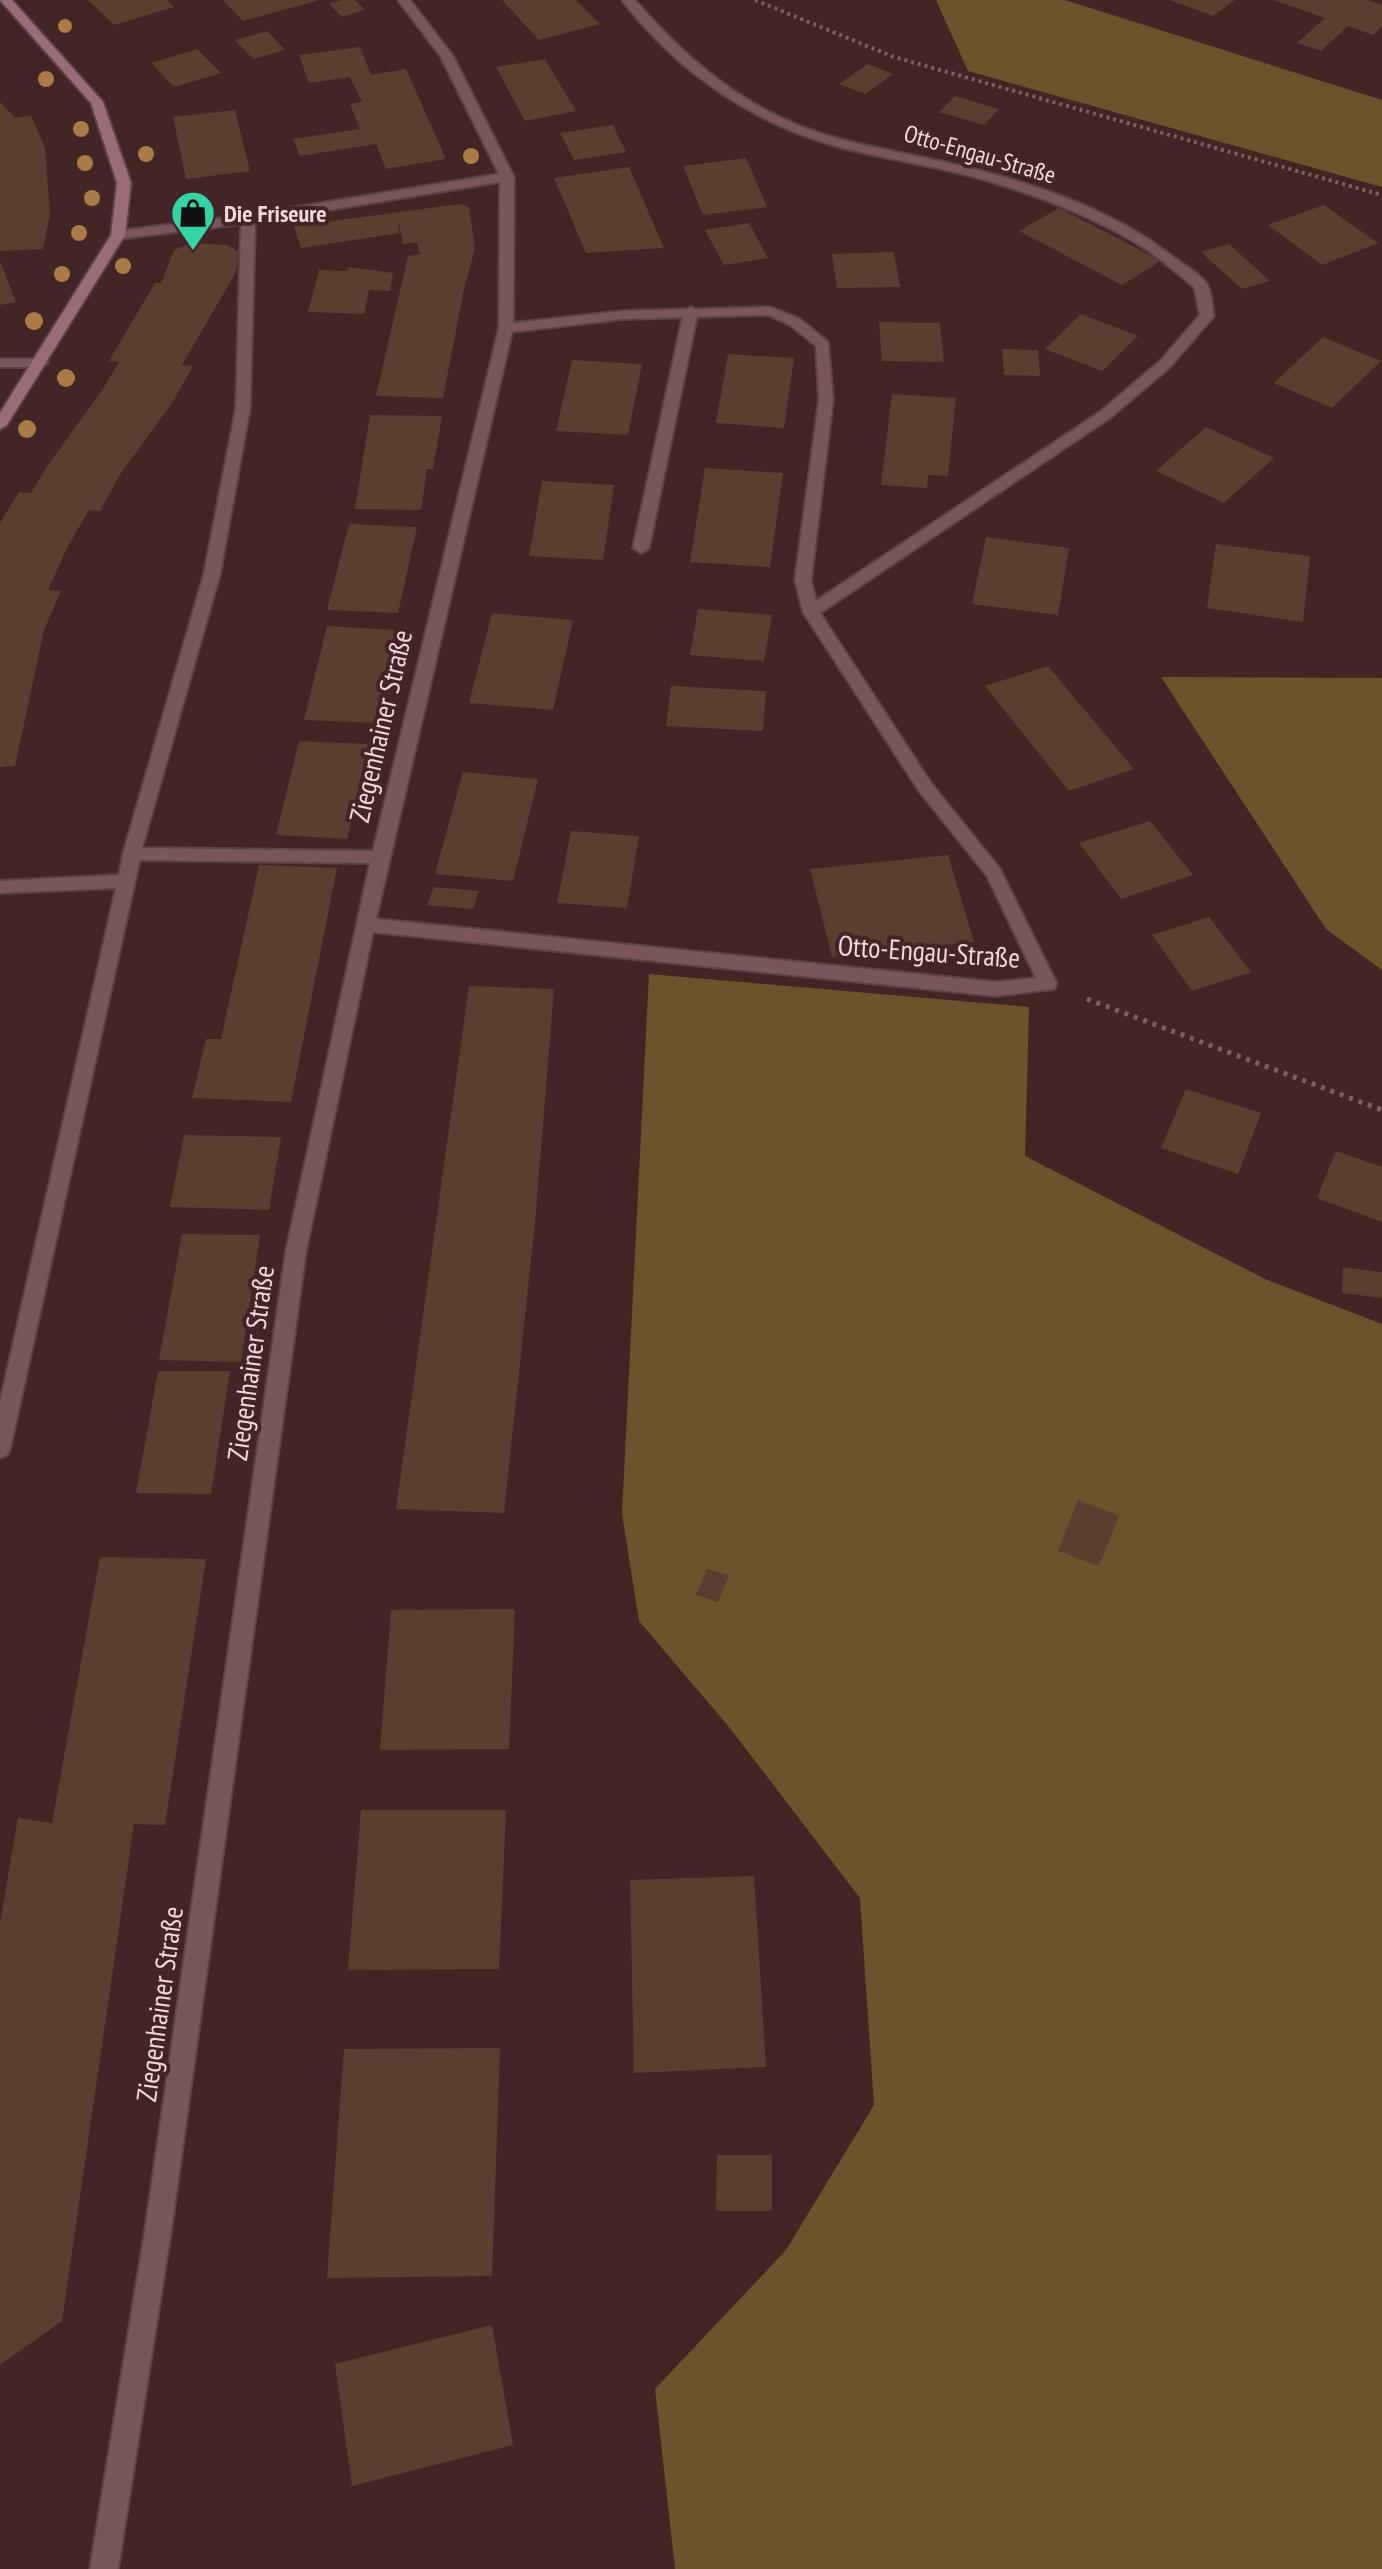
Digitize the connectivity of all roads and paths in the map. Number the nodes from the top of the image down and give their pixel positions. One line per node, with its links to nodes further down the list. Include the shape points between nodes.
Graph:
1 (5, 0): 8 (street, via 97,102 124,183)
2 (404, 0): 5 (street, Ziegenhainer Straße, via 447,56)
3 (628, 0): 15 (street, Otto-Engau-Straße, via 726,93 763,115 803,132 995,179 1061,201 1144,242 1201,285 1207,316 1165,364 1105,415)
4 (755, 0): 6 (path, via 907,61)
5 (507, 177): 7 (street); 10 (street, Ziegenhainer Straße)
6 (1382, 195)
7 (248, 219): 8 (street); 16 (street, via 243,408 212,574)
8 (118, 235): 12 (street)
9 (691, 311): 10 (street, Otto-Engau-Straße); 14 (street); 15 (street, Otto-Engau-Straße, via 770,311 795,322 823,345 826,400 803,580)
10 (506, 328): 17 (street, Ziegenhainer Straße)
11 (0, 363): 12 (street)
12 (41, 363): 13 (street)
13 (0, 425)
14 (641, 548)
15 (811, 612): 21 (street, Otto-Engau-Straße, via 925,787 994,873)
16 (132, 854): 17 (street); 18 (street)
17 (380, 857): 20 (street, Ziegenhainer Straße)
18 (124, 881): 19 (street); 23 (street)
19 (0, 887)
20 (366, 925): 21 (street, Otto-Engau-Straße, via 996,989); 24 (street, Ziegenhainer Straße, via 296,1251 158,2231)
21 (1048, 984): 22 (path)
22 (1382, 1110)
23 (0, 1449)
24 (104, 2569)

